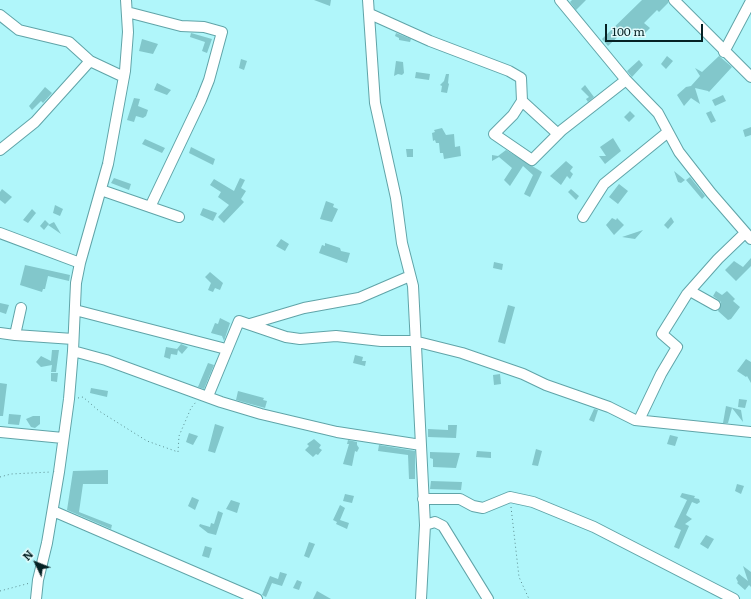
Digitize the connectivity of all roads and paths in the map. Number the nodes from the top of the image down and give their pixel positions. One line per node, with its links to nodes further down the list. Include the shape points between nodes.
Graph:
1 (126, 0): 6 (street)
2 (368, 0): 7 (street)
3 (560, 0): 13 (street)
4 (674, 0): 9 (street)
5 (751, 1): 9 (street)
6 (127, 12): 11 (street); 19 (street, via 181,26 204,27 222,32 201,100)
7 (370, 14): 14 (street, via 430,41 509,71 521,78); 25 (street, via 375,103)
8 (0, 15): 10 (street, via 19,30 69,42)
9 (724, 52): 12 (street)
10 (90, 61): 11 (street); 17 (street, via 35,122)
11 (124, 77): 18 (street)
12 (751, 77)
13 (626, 80): 15 (street, via 658,113); 16 (street)
14 (522, 101): 16 (street); 16 (street, via 513,115 494,134 532,160)
15 (668, 132): 20 (street, via 604,184); 23 (street, via 679,152)
16 (558, 134)
17 (0, 150)
18 (101, 190): 19 (street); 24 (street)
19 (150, 207): 21 (street)
20 (583, 216)
21 (179, 217)
22 (0, 233): 24 (street)
23 (748, 236): 26 (street)
24 (80, 263): 29 (street)
25 (410, 276): 30 (street, via 359,298 304,308); 34 (street)
26 (690, 291): 27 (street); 39 (street, via 662,334 677,347)
27 (715, 305)
28 (21, 308): 32 (street)
29 (75, 310): 33 (street); 35 (street)
30 (250, 324): 34 (street, via 286,337 336,336 381,341); 35 (street, via 239,321)
31 (0, 333): 32 (street)
32 (15, 336): 33 (street)
33 (73, 339): 36 (street)
34 (414, 341): 39 (street, via 523,374); 43 (street)
35 (226, 348): 37 (street)
36 (73, 351): 37 (street); 38 (street)
37 (205, 395): 38 (path, via 191,408 179,436 178,452 147,441 83,397); 43 (street, via 261,414 337,432)
38 (69, 399): 42 (street)
39 (639, 420): 41 (street)
40 (0, 432): 42 (street)
41 (751, 432)
42 (63, 438): 44 (street)
43 (421, 445): 47 (street)
44 (59, 472): 45 (path, via 11,474); 48 (street)
45 (0, 477)
46 (510, 497): 47 (street, via 483,508 472,506 460,499); 56 (path, via 518,577); 57 (street, via 533,502 594,527)
47 (423, 499): 49 (street)
48 (53, 511): 50 (street); 53 (street)
49 (425, 525): 54 (street); 55 (street, via 435,522 443,526)
50 (38, 580): 51 (path); 52 (street)
51 (0, 591)
52 (36, 599)
53 (257, 599)
54 (421, 599)
55 (488, 599)
56 (529, 599)
57 (734, 599)

